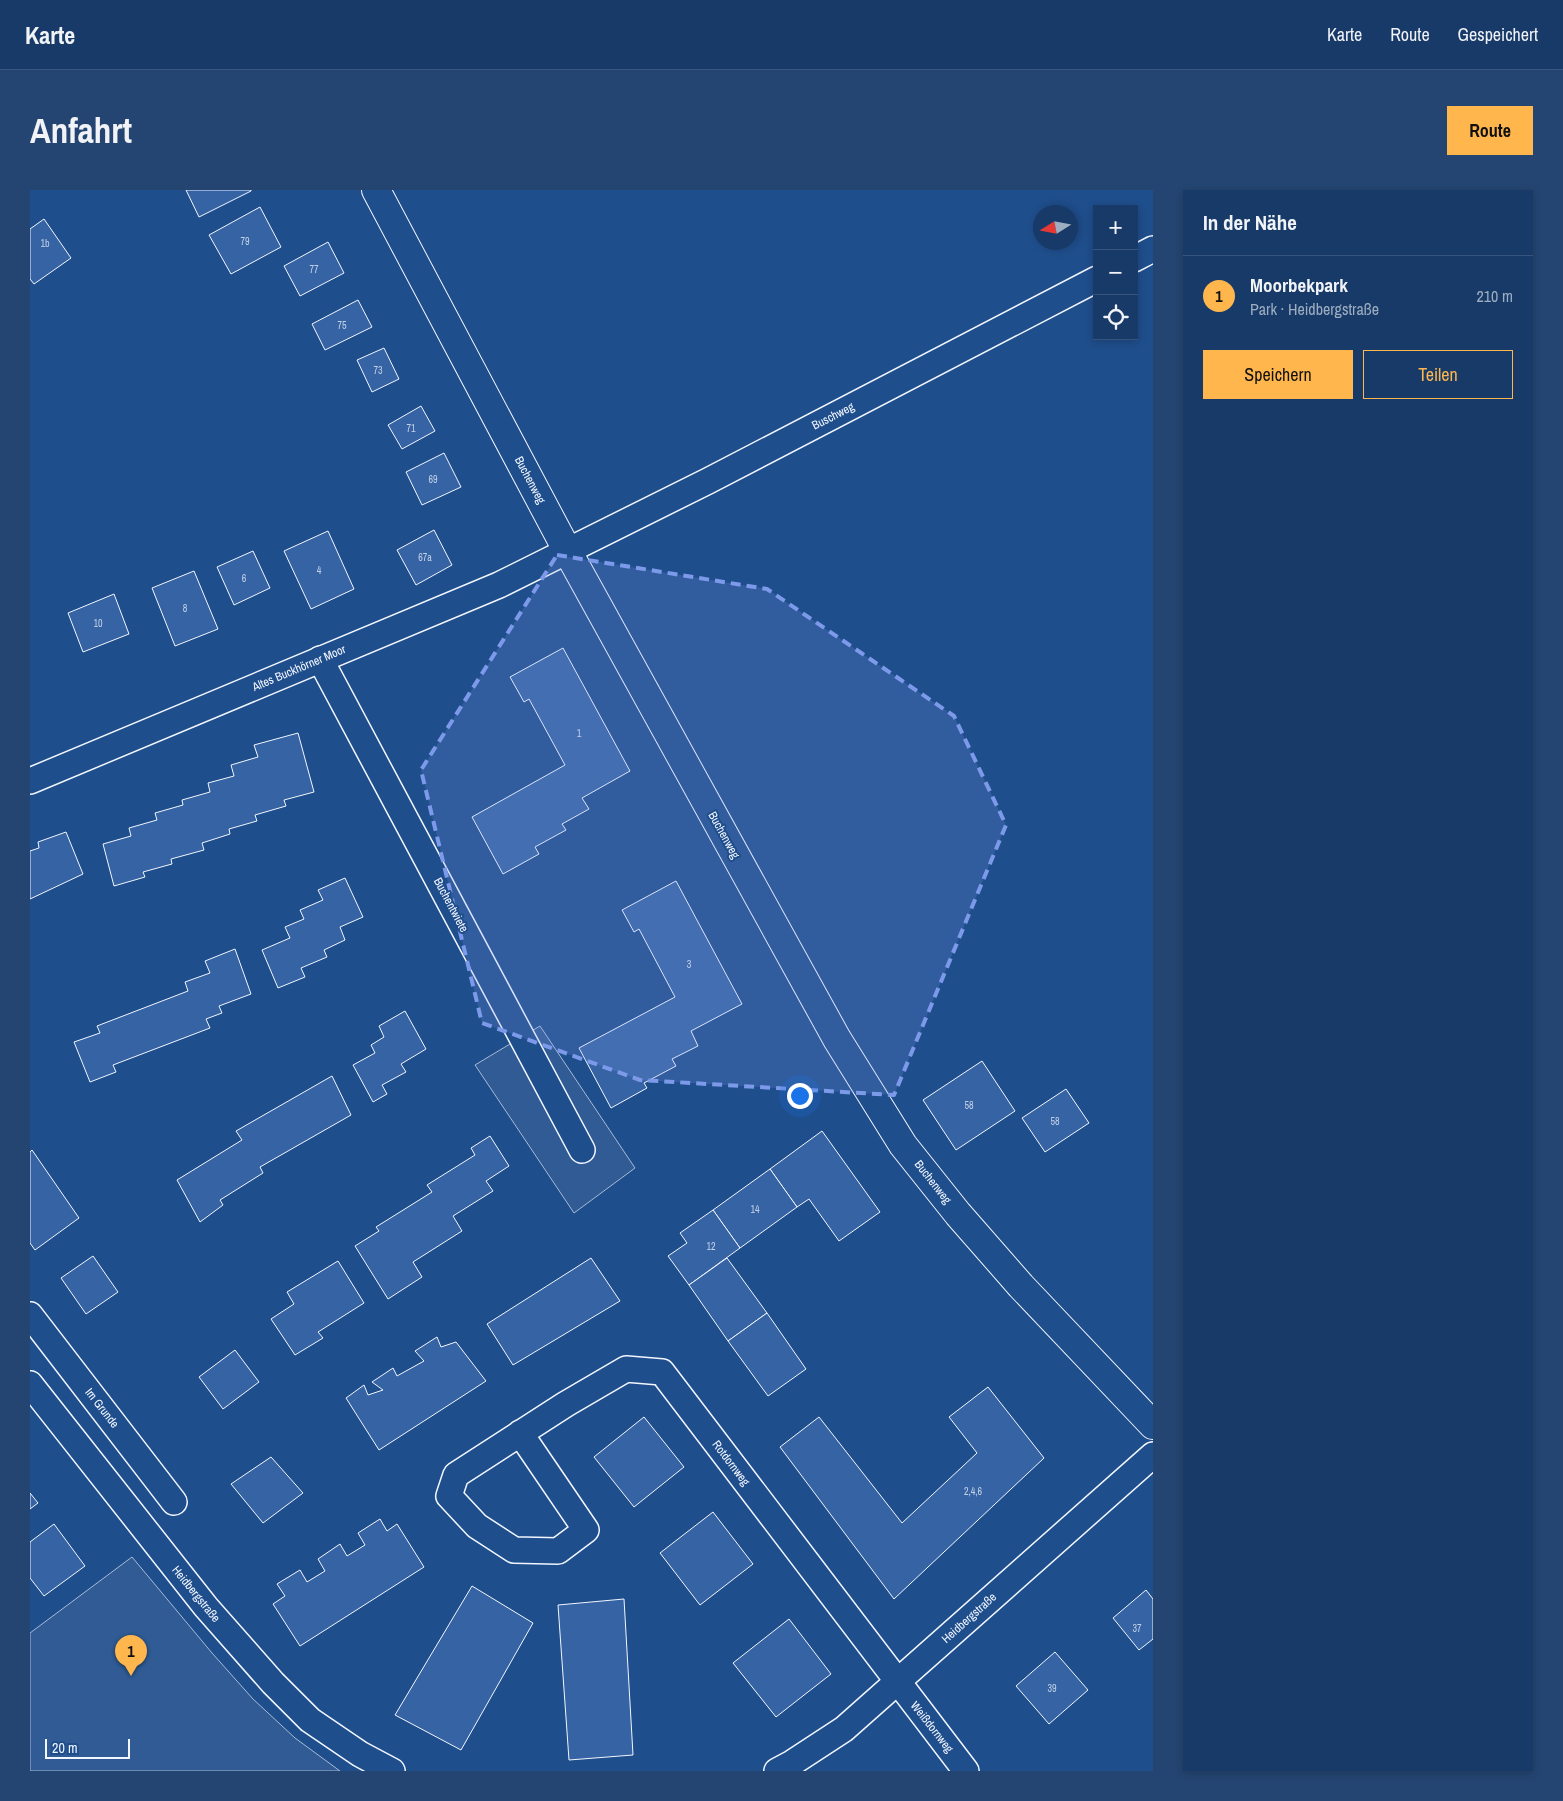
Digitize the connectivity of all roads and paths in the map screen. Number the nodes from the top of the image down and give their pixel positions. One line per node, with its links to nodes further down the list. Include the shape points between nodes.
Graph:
1 (376, 190): 5 (street, Buchenweg)
2 (1153, 249): 3 (street)
3 (1138, 257)
4 (1093, 281): 5 (street, Buschweg)
5 (568, 552): 6 (street, Altes Buckhörner Moor, via 500,586); 11 (street, Buchenweg, via 837,1039 903,1145 1021,1286)
6 (320, 659): 7 (street, Altes Buckhörner Moor); 8 (street, Buchentwiete)
7 (30, 782)
8 (582, 1150)
9 (30, 1315): 14 (street, Im Grunde)
10 (30, 1384): 16 (street, Heidbergstraße, via 206,1607 273,1683 310,1720)
11 (1153, 1425)
12 (520, 1433): 12 (street, Rotdornweg, via 456,1475 449,1496 477,1526 514,1550 558,1551 586,1530); 15 (street, Rotdornweg, via 626,1369 662,1372)
13 (1153, 1455): 15 (street, Heidbergstraße)
14 (174, 1502)
15 (897, 1682): 17 (street, Heidbergstraße, via 844,1729); 18 (street, Weißdornweg)
16 (392, 1771)
17 (777, 1771)
18 (966, 1771)

